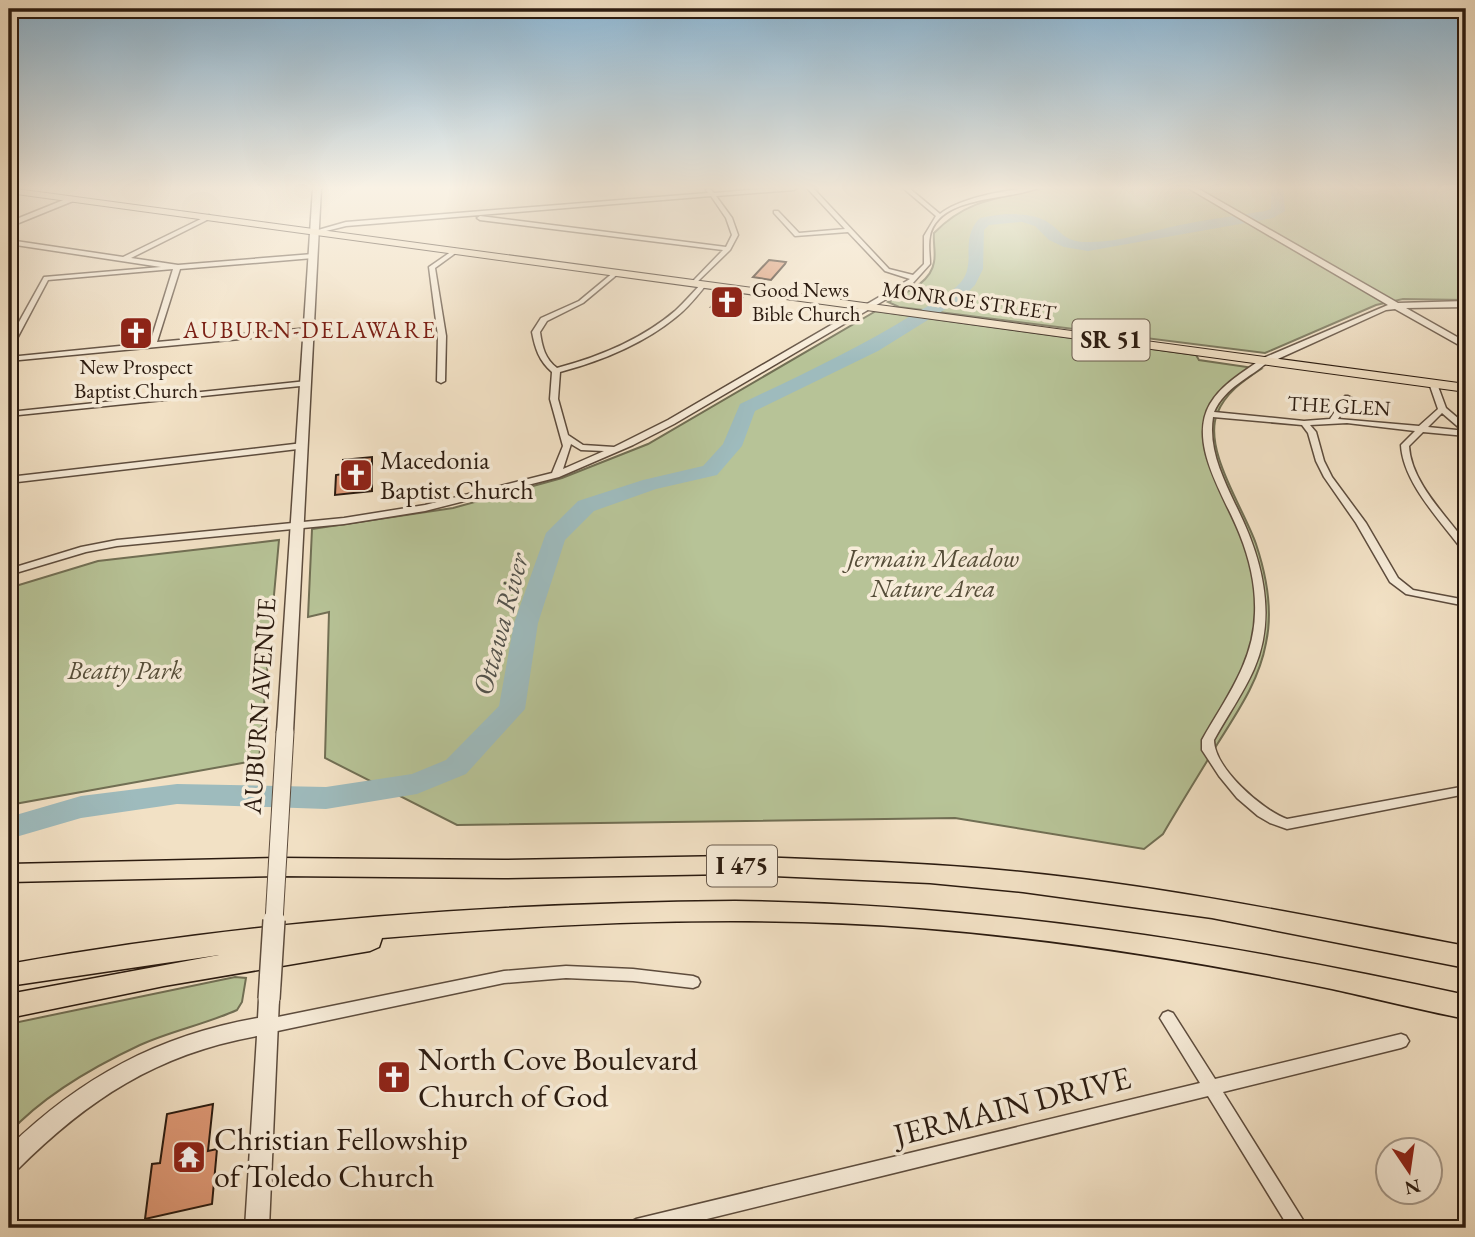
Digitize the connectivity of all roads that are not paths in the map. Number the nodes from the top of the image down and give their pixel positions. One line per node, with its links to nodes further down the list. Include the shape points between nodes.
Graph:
1 (34, 246): 13 (street)
2 (151, 246): 13 (street)
3 (313, 246): 12 (street, AUBURN AVENUE)
4 (425, 246): 11 (main road, MONROE STREET / SR 51)
5 (695, 246): 10 (street)
6 (731, 246): 10 (street)
7 (864, 246): 16 (street, via 894,273)
8 (927, 246): 16 (street, via 927,264)
9 (1293, 246): 19 (street)
10 (728, 250): 17 (street)
11 (455, 251): 15 (main road, MONROE STREET / SR 51); 28 (street, via 432,268 442,336)
12 (313, 256): 14 (street); 21 (street, AUBURN AVENUE)
13 (124, 259): 14 (street)
14 (177, 267): 22 (street); 23 (street, via 46,278)
15 (616, 273): 17 (main road, MONROE STREET / SR 51); 27 (street, via 580,302 539,324 538,348 547,366)
16 (916, 278): 20 (street)
17 (699, 284): 20 (main road, MONROE STREET / SR 51); 27 (street, via 679,311 660,325 580,365)
18 (1466, 304): 19 (street)
19 (1397, 306): 24 (street); 26 (street, via 1370,312)
20 (876, 308): 26 (main road, MONROE STREET / SR 51); 42 (street)
21 (310, 330): 22 (street); 29 (street, AUBURN AVENUE)
22 (153, 345): 25 (street)
23 (9, 346)
24 (1466, 346)
25 (9, 359)
26 (1265, 361): 30 (main road, MONROE STREET / SR 51); 35 (street, via 1233,383)
27 (556, 371): 40 (street, via 554,399)
28 (441, 381)
29 (307, 383): 34 (street); 41 (street, AUBURN AVENUE)
30 (1433, 383): 31 (main road, MONROE STREET / SR 51); 33 (street)
31 (1466, 388)
32 (1348, 398): 36 (street)
33 (1442, 409): 38 (street); 39 (street)
34 (9, 414)
35 (1210, 414): 37 (street, THE GLEN); 49 (street, via 1207,433 1212,452 1248,542 1259,596 1258,640 1243,682 1208,740 1208,750 1259,812 1287,824)
36 (1333, 421): 37 (street, THE GLEN); 38 (street, THE GLEN)
37 (1304, 423): 48 (street, via 1312,432 1328,477 1401,586)
38 (1420, 430): 39 (street, THE GLEN); 46 (street, via 1405,445 1407,464)
39 (1466, 432)
40 (566, 437): 42 (street, via 581,447); 43 (street, via 568,446)
41 (303, 446): 44 (street); 45 (street, AUBURN AVENUE)
42 (617, 449): 43 (street)
43 (556, 475): 45 (street, via 425,508)
44 (9, 480)
45 (298, 525): 47 (street, via 117,543); 58 (street, AUBURN AVENUE, bridge)
46 (1466, 549)
47 (9, 572)
48 (1466, 603)
49 (1466, 790)
50 (10, 873): 52 (highway, I 475, via 730,865 930,874 1212,908)
51 (506, 918): 53 (highway, via 194,945); 55 (highway); 56 (highway, I 475, via 593,912 765,911 932,919 1134,943)
52 (1466, 957)
53 (9, 975)
54 (694, 982): 58 (street, via 566,972 504,976)
55 (9, 1006)
56 (1466, 1007)
57 (1168, 1018): 60 (street)
58 (268, 1026): 61 (street, via 180,1046 117,1074 42,1129); 62 (street, AUBURN AVENUE)
59 (1401, 1041): 60 (street, JERMAIN DRIVE)
60 (1211, 1088): 63 (street, JERMAIN DRIVE); 64 (street)
61 (9, 1163)
62 (257, 1228)
63 (636, 1228)
64 (1300, 1228)

